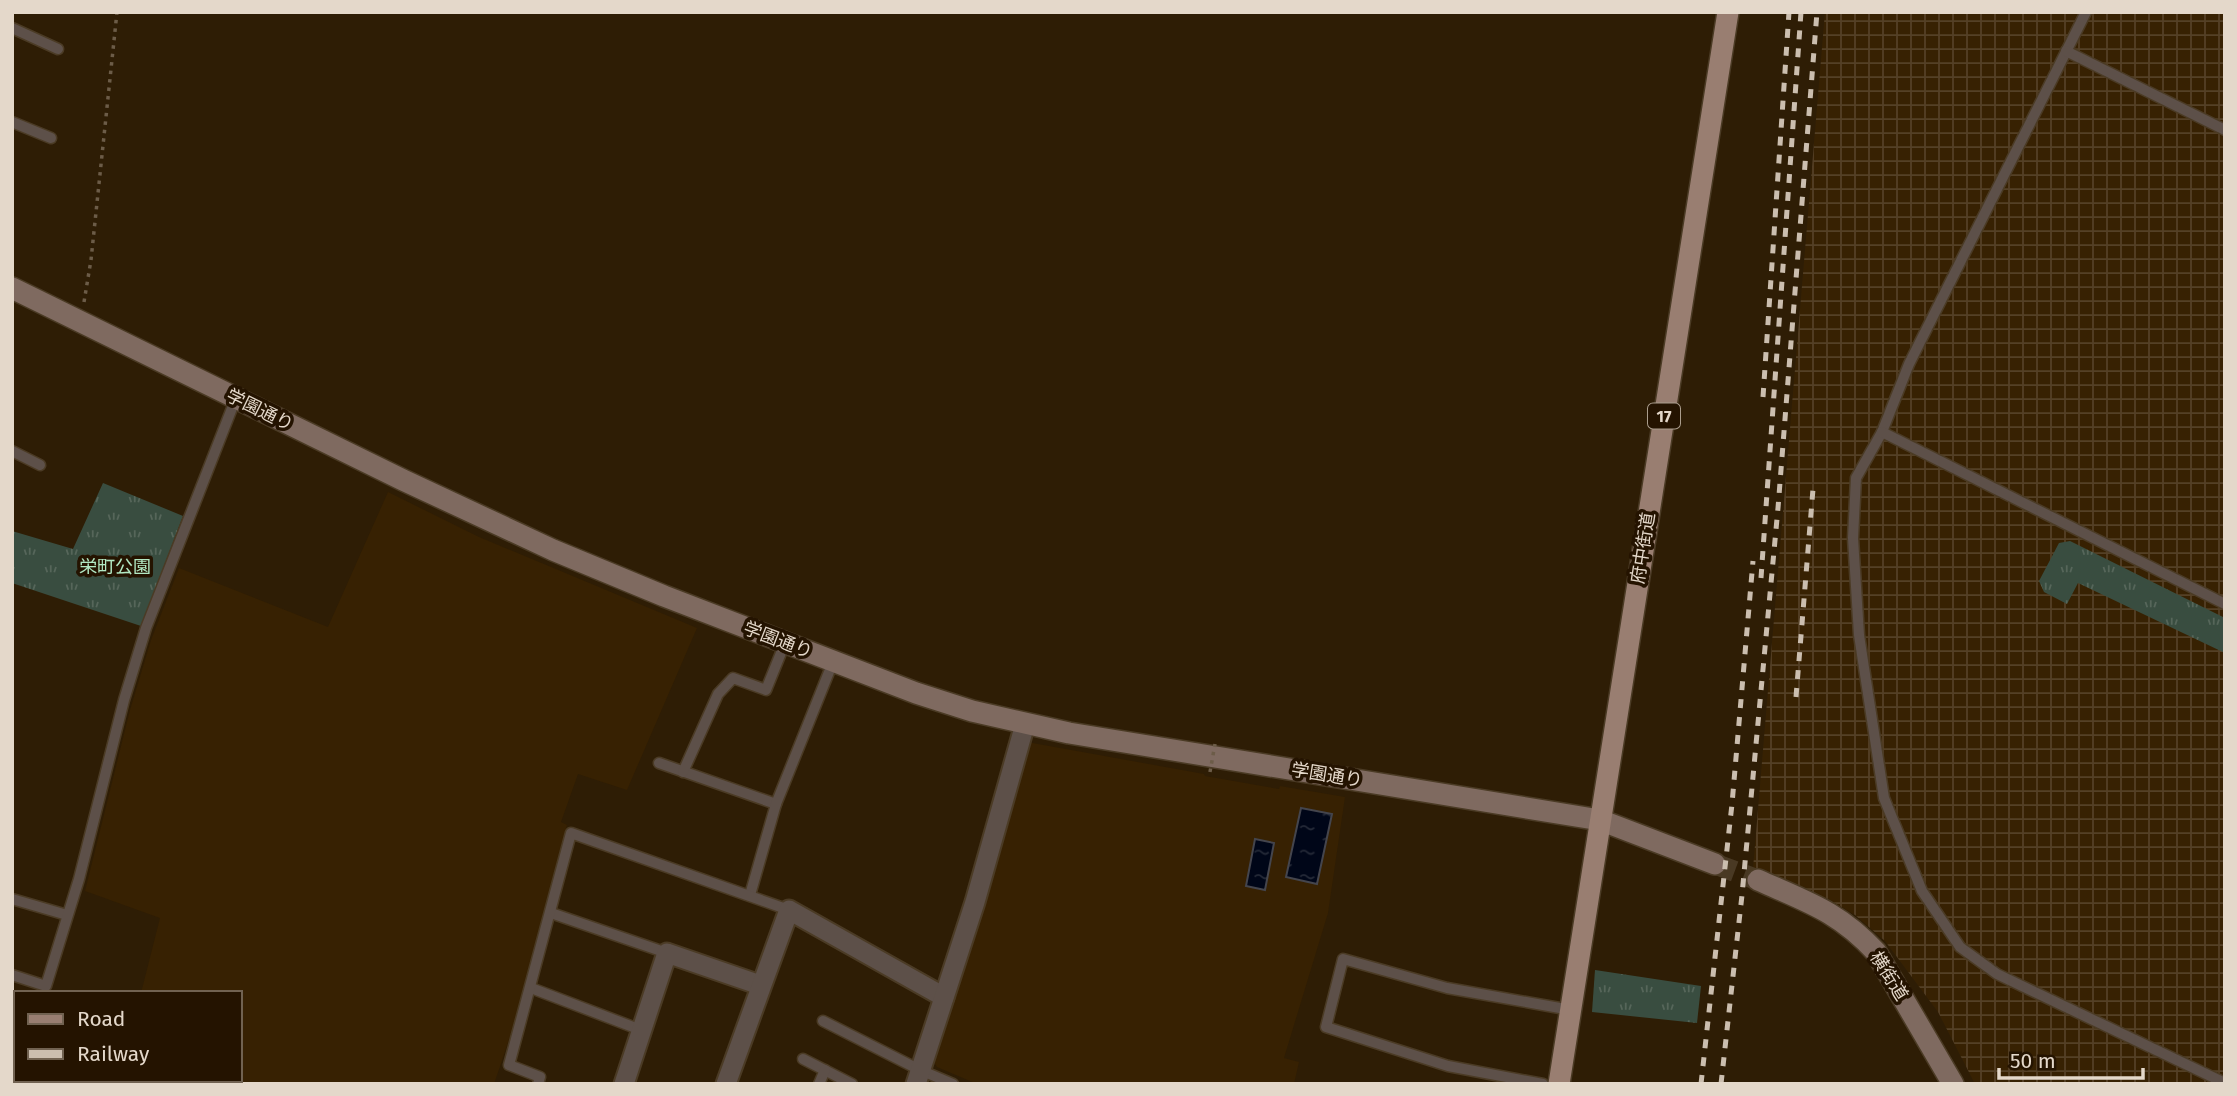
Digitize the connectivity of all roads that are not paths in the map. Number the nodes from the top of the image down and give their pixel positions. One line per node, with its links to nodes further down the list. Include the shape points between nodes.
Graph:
1 (1728, 12): 21 (main road, 府中街道 / 17)
2 (2085, 12): 5 (lane)
3 (12, 29): 4 (lane)
4 (58, 49)
5 (2066, 51): 7 (lane); 11 (lane, via 1909,364)
6 (12, 122): 8 (lane)
7 (2225, 130)
8 (51, 138)
9 (12, 288): 10 (street, 学園通り)
10 (236, 398): 15 (street, 学園通り, via 553,550); 28 (lane, via 146,628)
11 (1881, 432): 14 (lane); 40 (lane, via 1856,478 1853,538 1859,635 1884,798 1922,891 1960,947 1997,974)
12 (13, 452): 13 (lane)
13 (40, 466)
14 (2225, 604)
15 (785, 643): 16 (street, 学園通り); 19 (lane, via 766,690 733,678 718,694)
16 (833, 662): 17 (street, 学園通り, via 944,702); 20 (lane)
17 (1025, 724): 21 (street, 学園通り); 33 (street)
18 (659, 763): 19 (lane)
19 (683, 772): 20 (lane)
20 (776, 804): 24 (lane)
21 (1600, 820): 22 (street); 34 (main road, 府中街道 / 17)
22 (1715, 864)
23 (1758, 880): 49 (street, 横街道, via 1831,913 1876,951)
24 (750, 895): 26 (lane); 27 (lane, via 571,833)
25 (12, 900): 28 (lane)
26 (789, 910): 31 (street); 33 (street)
27 (551, 913): 29 (lane); 32 (lane)
28 (67, 915): 30 (lane, via 46,986)
29 (667, 953): 31 (street); 36 (street)
30 (12, 975)
31 (760, 985): 43 (street)
32 (531, 988): 36 (lane); 41 (lane, via 509,1065 540,1077)
33 (944, 997): 39 (street)
34 (1571, 1010): 47 (lane, via 1447,988 1343,959 1326,1027 1448,1066); 48 (main road, 府中街道 / 17)
35 (823, 1021): 39 (lane)
36 (641, 1030): 42 (street)
37 (803, 1059): 38 (lane)
38 (825, 1070): 44 (lane); 45 (lane)
39 (918, 1077): 46 (lane)
40 (2225, 1083)
41 (538, 1084)
42 (624, 1084)
43 (726, 1084)
44 (819, 1084)
45 (852, 1084)
46 (953, 1084)
47 (1544, 1084)
48 (1559, 1084)
49 (1953, 1084)

